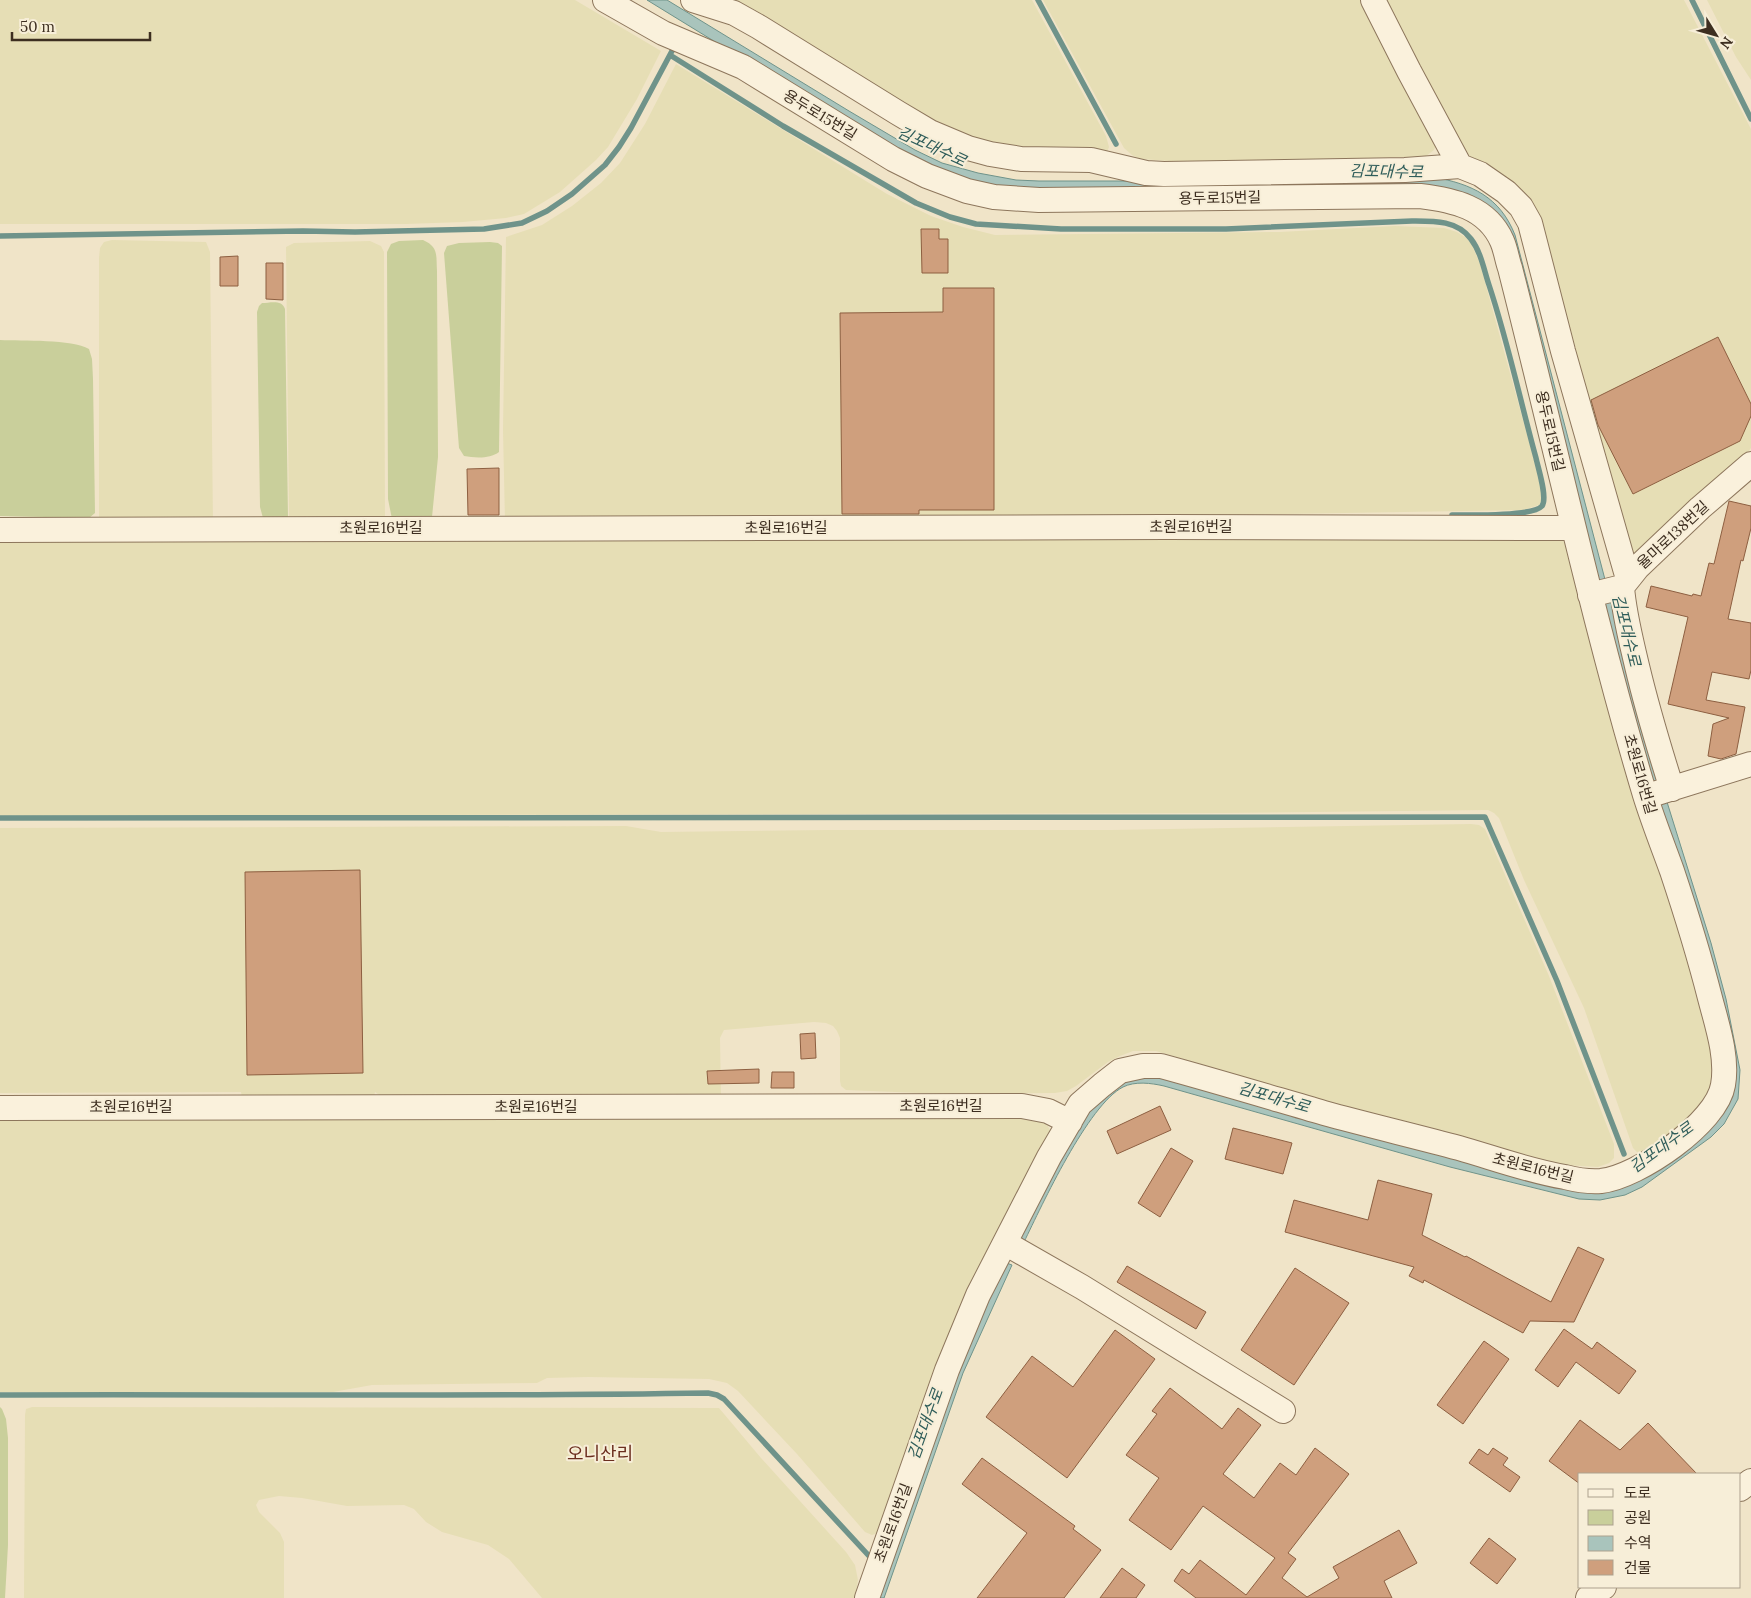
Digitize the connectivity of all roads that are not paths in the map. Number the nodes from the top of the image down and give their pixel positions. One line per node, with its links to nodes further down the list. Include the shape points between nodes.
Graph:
1 (605, 0): 6 (street, 용두로15번길, via 663,33 743,68 893,159 967,191 994,197 1039,200 1420,196 1463,204 1476,210 1502,241)
2 (693, 0): 4 (street, via 734,13 930,132 990,154 1021,159 1091,160 1164,174 1405,170)
3 (1372, 0): 4 (street)
4 (1460, 166): 8 (street, via 1480,174 1506,192 1521,207 1530,223)
5 (1751, 464): 8 (street, 율마로138번길, via 1693,514)
6 (1573, 528): 7 (street, 초원로16번길, via 1166,526); 9 (street, 용두로15번길)
7 (0, 530)
8 (1625, 583): 9 (street); 11 (street, via 1624,608)
9 (1590, 595): 12 (street, 초원로16번길)
10 (1751, 764): 11 (street)
11 (1672, 789): 12 (street)
12 (1645, 796): 14 (street, 초원로16번길, via 1696,946 1714,1014 1724,1073 1723,1089 1706,1118 1682,1139 1636,1170 1601,1181 1542,1173 1161,1066 1120,1071 1080,1104)
13 (0, 1108): 14 (street, 초원로16번길, via 1022,1106 1048,1111)
14 (1070, 1122): 15 (street, 초원로16번길)
15 (1005, 1243): 16 (street); 18 (street, 초원로16번길, via 978,1295 947,1370)
16 (1283, 1411)
17 (1603, 1588): 19 (street)
18 (867, 1598)
19 (1588, 1598)

